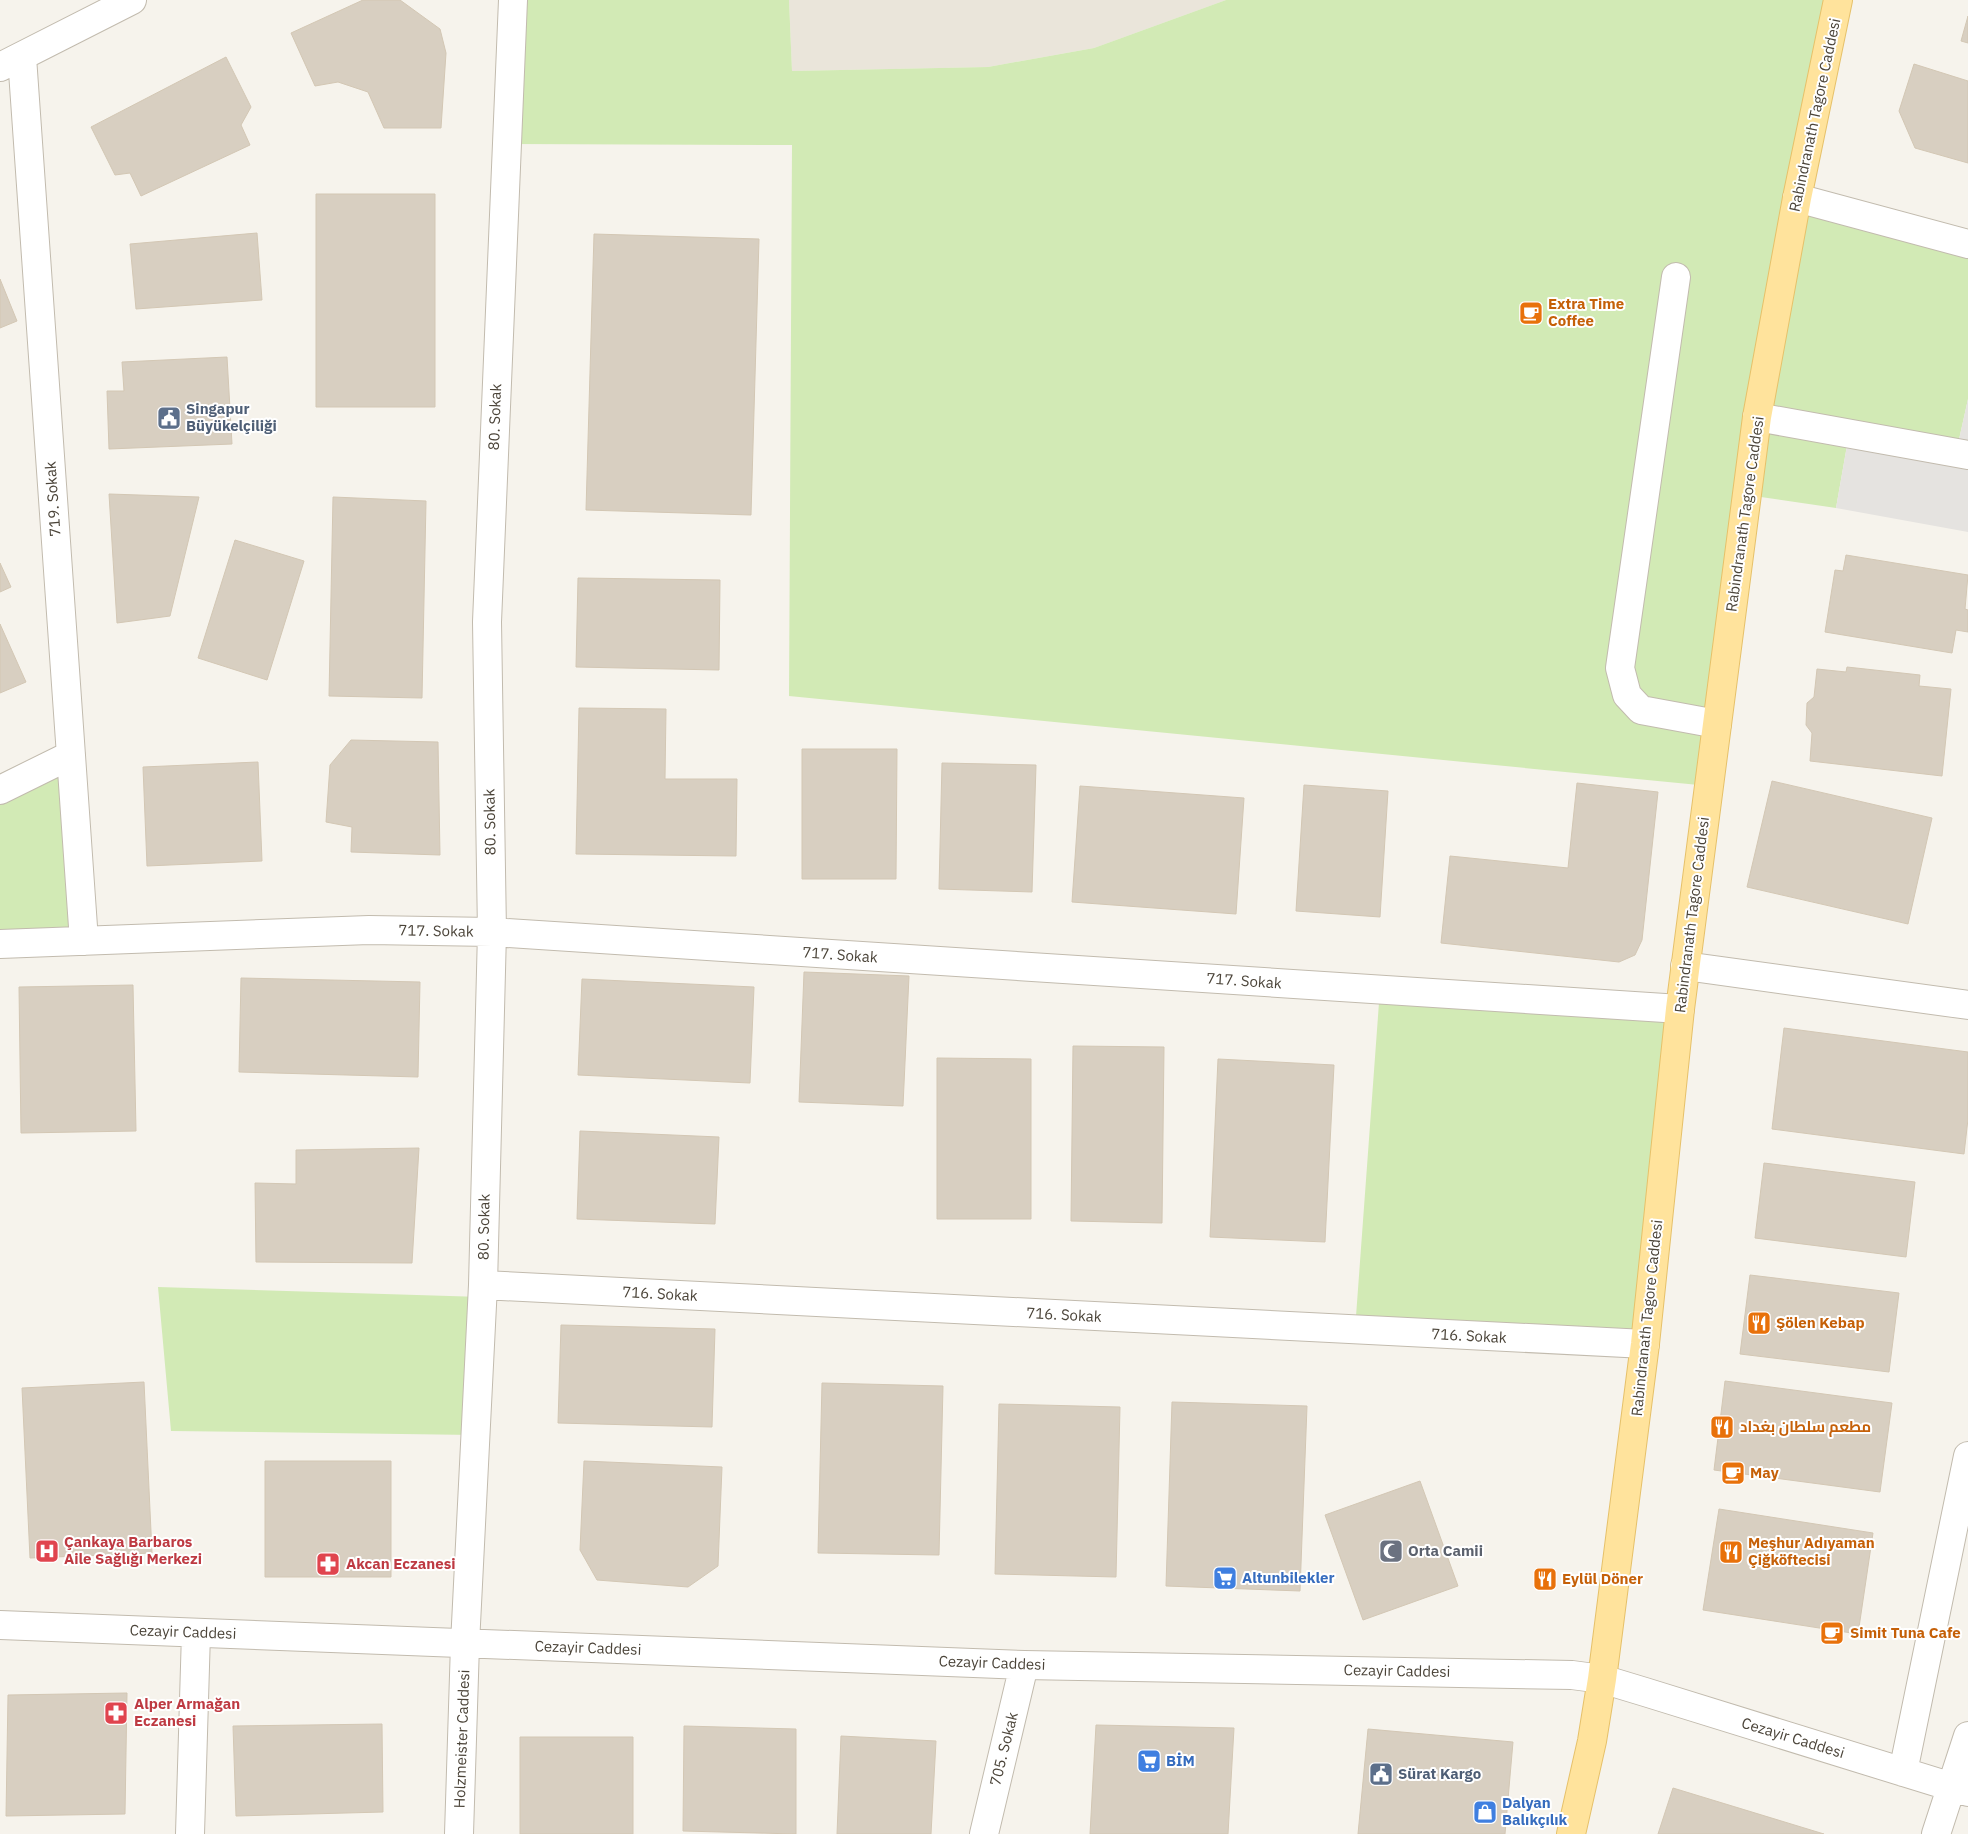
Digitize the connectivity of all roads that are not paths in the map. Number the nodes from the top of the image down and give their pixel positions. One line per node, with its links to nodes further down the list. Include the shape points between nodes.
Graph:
1 (132, 0): 4 (street)
2 (513, 0): 13 (street, 80. Sokak, via 487,622)
3 (1838, 0): 5 (main road, Rabindranath Tagore Caddesi)
4 (11, 62): 11 (street, 719. Sokak)
5 (1797, 198): 6 (street); 8 (main road, Rabindranath Tagore Caddesi)
6 (1968, 244)
7 (1676, 277): 10 (street, via 1620,668 1627,695 1641,710)
8 (1757, 417): 9 (street); 10 (main road, Rabindranath Tagore Caddesi)
9 (1968, 455)
10 (1717, 724): 16 (main road, Rabindranath Tagore Caddesi)
11 (71, 755): 12 (street); 14 (street, 719. Sokak)
12 (0, 790)
13 (492, 932): 14 (street, 717. Sokak, via 369,930); 18 (street, 717. Sokak); 19 (street, 80. Sokak)
14 (84, 941): 15 (street, 717. Sokak)
15 (0, 944)
16 (1685, 966): 17 (street); 18 (main road, Rabindranath Tagore Caddesi)
17 (1968, 1005)
18 (1680, 1009): 20 (main road, Rabindranath Tagore Caddesi)
19 (483, 1285): 20 (street, 716. Sokak); 24 (street, 80. Sokak)
20 (1646, 1344): 26 (main road, Rabindranath Tagore Caddesi)
21 (1968, 1456): 28 (street)
22 (0, 1625): 23 (street, Cezayir Caddesi)
23 (196, 1633): 24 (street, Cezayir Caddesi); 30 (street)
24 (465, 1644): 25 (street, Cezayir Caddesi); 31 (street, Holzmeister Caddesi)
25 (1024, 1665): 26 (street, Cezayir Caddesi, via 1572,1675); 32 (street, 705. Sokak)
26 (1602, 1679): 28 (street, Cezayir Caddesi); 33 (main road, Rabindranath Tagore Caddesi)
27 (1968, 1736): 29 (street)
28 (1903, 1772): 29 (street, Cezayir Caddesi)
29 (1959, 1789): 34 (street)
30 (190, 1834)
31 (459, 1834)
32 (984, 1834)
33 (1571, 1834)
34 (1936, 1834)

